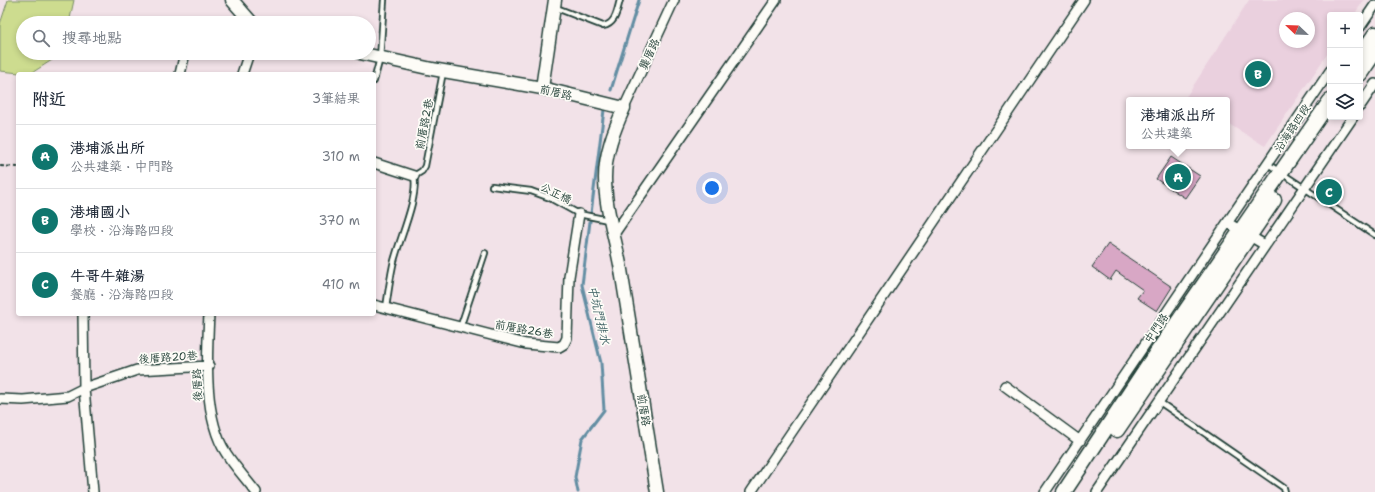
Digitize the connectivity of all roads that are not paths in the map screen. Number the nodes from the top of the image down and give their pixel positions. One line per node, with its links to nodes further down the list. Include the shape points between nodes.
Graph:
1 (232, 0): 9 (street)
2 (384, 0): 15 (lane)
3 (620, 0): 7 (lane, via 614,20 604,26)
4 (674, 0): 28 (street, 龔厝路)
5 (776, 0): 40 (street)
6 (1084, 0): 61 (street)
7 (554, 3): 25 (street)
8 (1375, 5): 10 (street)
9 (246, 16)
10 (1363, 23)
11 (1375, 34): 12 (main road)
12 (1363, 52)
13 (1375, 52): 18 (main road)
14 (376, 57): 15 (street, 前厝路)
15 (380, 58): 19 (street, 前厝路); 22 (lane)
16 (183, 60): 20 (street)
17 (247, 60): 21 (street)
18 (1363, 70)
19 (443, 71): 25 (street, 前厝路); 33 (lane, 前厝路2巷, via 425,166)
20 (180, 72)
21 (243, 72)
22 (376, 73)
23 (1327, 76): 32 (street, 沿海路四段)
24 (1375, 84): 26 (street)
25 (542, 88): 28 (street, 前厝路)
26 (1363, 102)
27 (1327, 106): 34 (main road, 沿海路四段)
28 (624, 108): 38 (street, 前厝路, via 615,126 609,148 605,178)
29 (1329, 120): 34 (main road)
30 (1351, 120): 36 (street)
31 (376, 164): 33 (street)
32 (1268, 164): 34 (lane); 39 (street, 中門路)
33 (414, 176): 46 (lane, via 416,182 393,265)
34 (1285, 176): 36 (lane); 41 (main road)
35 (492, 186): 37 (lane, 公正橋, via 531,190)
36 (1305, 188): 42 (lane); 43 (street)
37 (583, 215): 38 (lane, 公正橋); 49 (street, 前厝路26巷, via 569,270 567,338 564,344 559,347 526,344)
38 (611, 221): 40 (street, 前厝路)
39 (1228, 222): 41 (street); 55 (street, 中門路)
40 (614, 234): 60 (street, 前厝路)
41 (1246, 234): 43 (street); 57 (main road)
42 (1375, 235)
43 (1265, 245): 54 (street)
44 (485, 254): 49 (lane)
45 (376, 306): 46 (street, 前厝路26巷)
46 (386, 308): 49 (street, 前厝路26巷)
47 (83, 316): 52 (street)
48 (209, 316): 50 (street, 後厝路)
49 (460, 328)
50 (209, 366): 52 (street, 後厝路20巷, via 137,370); 59 (street, 後厝路, via 209,403 215,431 225,452)
51 (1005, 386): 55 (street)
52 (84, 388): 53 (street, 後厝路20巷, via 68,396 23,400); 58 (street)
53 (0, 399)
54 (1158, 401): 63 (street); 64 (lane, via 1284,488)
55 (1080, 441): 56 (street, 中門路)
56 (1053, 481): 57 (street); 62 (street, 中門路)
57 (1068, 491)
58 (93, 492)
59 (256, 492)
60 (658, 492)
61 (751, 492)
62 (1045, 492)
63 (1097, 492)
64 (1285, 492)

